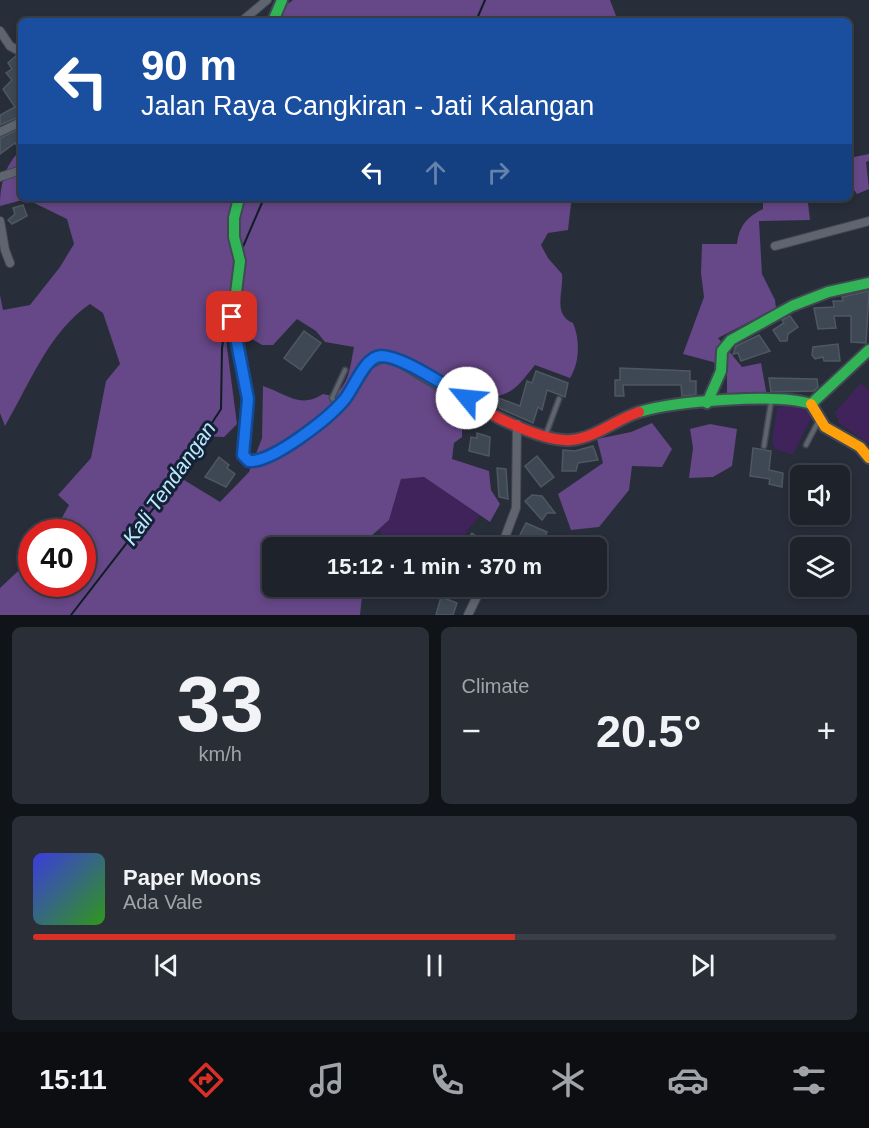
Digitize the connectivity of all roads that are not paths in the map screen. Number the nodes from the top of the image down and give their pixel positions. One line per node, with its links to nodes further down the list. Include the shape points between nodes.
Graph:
1 (267, 0): 3 (street)
2 (282, 0): 4 (street)
3 (246, 18)
4 (274, 18)
5 (0, 31): 6 (street)
6 (18, 50)
7 (18, 123): 8 (street)
8 (0, 132)
9 (18, 171): 10 (street)
10 (0, 177)
11 (238, 201): 23 (street, via 234,218 239,257 232,317 248,399 243,455 249,461 264,459)
12 (0, 220): 15 (street)
13 (869, 221): 14 (street)
14 (775, 246)
15 (10, 263)
16 (869, 283): 21 (street, via 828,292 792,306 732,340 722,351 721,371)
17 (869, 350): 22 (street)
18 (345, 370): 23 (lane, via 332,397)
19 (559, 399): 26 (lane)
20 (772, 401): 21 (street); 22 (street, via 804,400); 28 (lane)
21 (707, 403): 26 (street, via 638,412 578,439)
22 (811, 404): 24 (street)
23 (338, 406): 25 (street, via 372,360 382,356 400,361)
24 (820, 419): 27 (lane); 29 (street, via 825,427 860,447)
25 (517, 424): 26 (street); 30 (street, via 516,508)
26 (546, 434)
27 (806, 445)
28 (764, 446)
29 (869, 458)
30 (505, 537)
31 (477, 597): 32 (street)
32 (468, 615)

